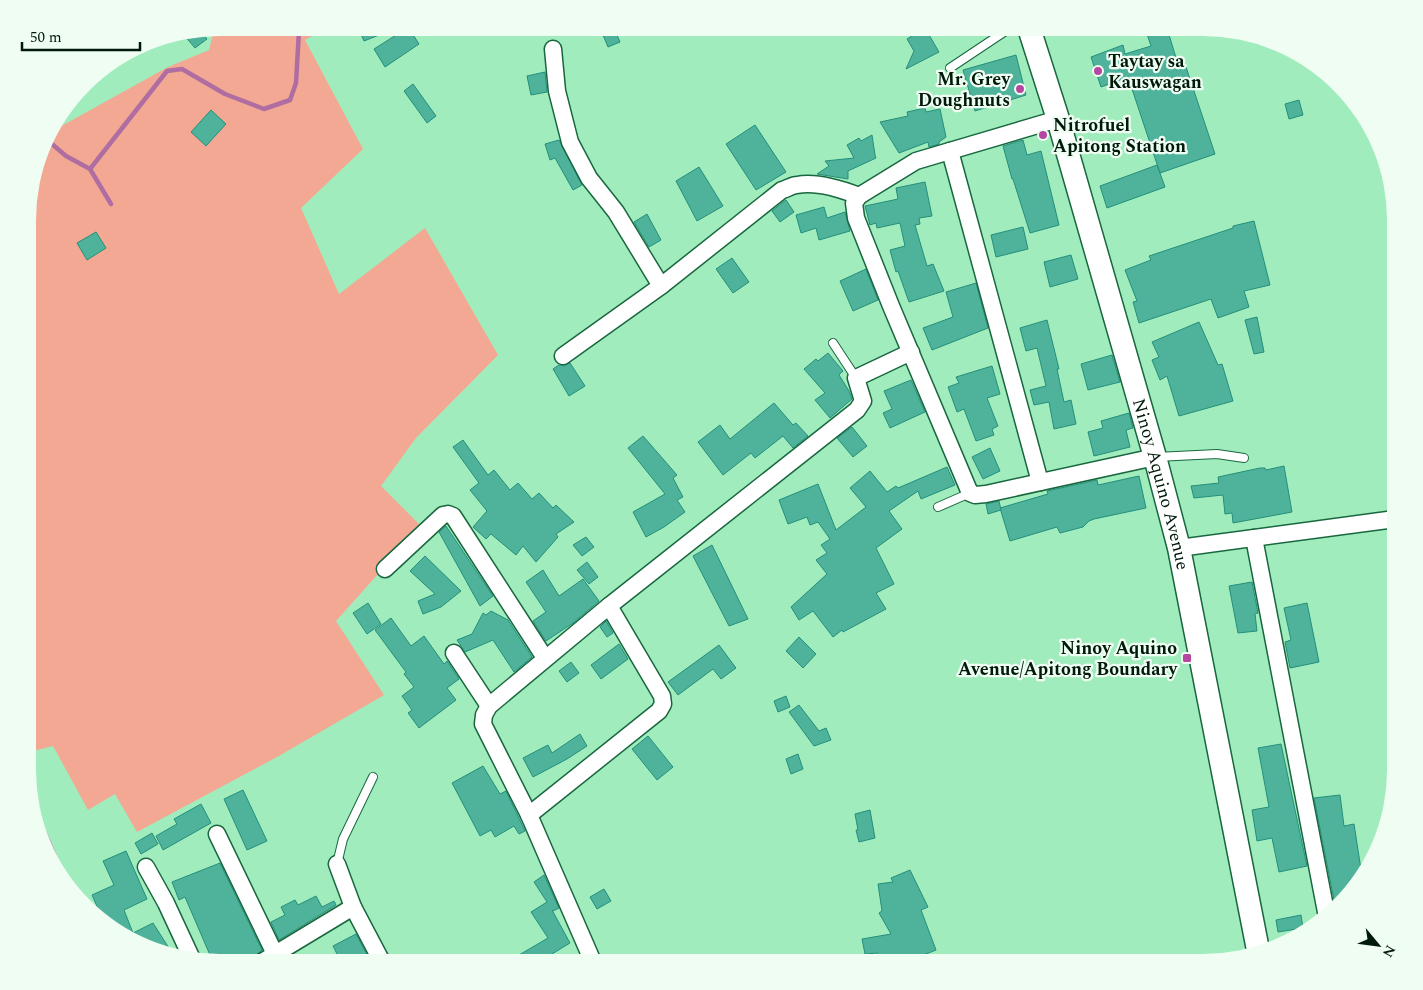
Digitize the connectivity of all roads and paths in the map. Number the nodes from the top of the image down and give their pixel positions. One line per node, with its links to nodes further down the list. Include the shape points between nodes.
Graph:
1 (998, 36): 4 (lane)
2 (1032, 36): 5 (main road, Ninoy Aquino Avenue)
3 (553, 49): 8 (street, via 557,91 570,142 589,178 616,212)
4 (950, 68)
5 (1058, 119): 6 (street); 13 (main road, Ninoy Aquino Avenue)
6 (950, 151): 7 (street, via 916,161); 15 (street)
7 (859, 196): 8 (street, via 815,185 797,185 782,190); 10 (street, via 854,203 856,218)
8 (661, 286): 11 (street)
9 (833, 343): 12 (lane)
10 (911, 352): 12 (street); 16 (street)
11 (564, 356)
12 (856, 378): 22 (street, via 863,401 858,410)
13 (1155, 457): 14 (lane, via 1217,454); 15 (street); 20 (main road, Ninoy Aquino Avenue)
14 (1244, 458)
15 (1040, 482): 16 (street, via 975,496)
16 (970, 493): 17 (lane)
17 (938, 507)
18 (1387, 520): 19 (street)
19 (1254, 538): 20 (street); 32 (street)
20 (1179, 548): 33 (main road, Ninoy Aquino Avenue)
21 (385, 569): 24 (street, via 443,516 453,516)
22 (609, 606): 24 (street); 27 (street, via 662,696 663,704 659,711)
23 (454, 653): 25 (street)
24 (546, 658): 25 (street)
25 (489, 706): 27 (street, via 483,724)
26 (373, 777): 29 (lane, via 343,839)
27 (529, 815): 38 (street)
28 (217, 834): 35 (street)
29 (337, 864): 31 (street)
30 (146, 867): 34 (street)
31 (353, 907): 36 (street); 37 (street)
32 (1325, 907)
33 (1257, 945)
34 (188, 951)
35 (267, 954)
36 (276, 954)
37 (378, 954)
38 (590, 954)

